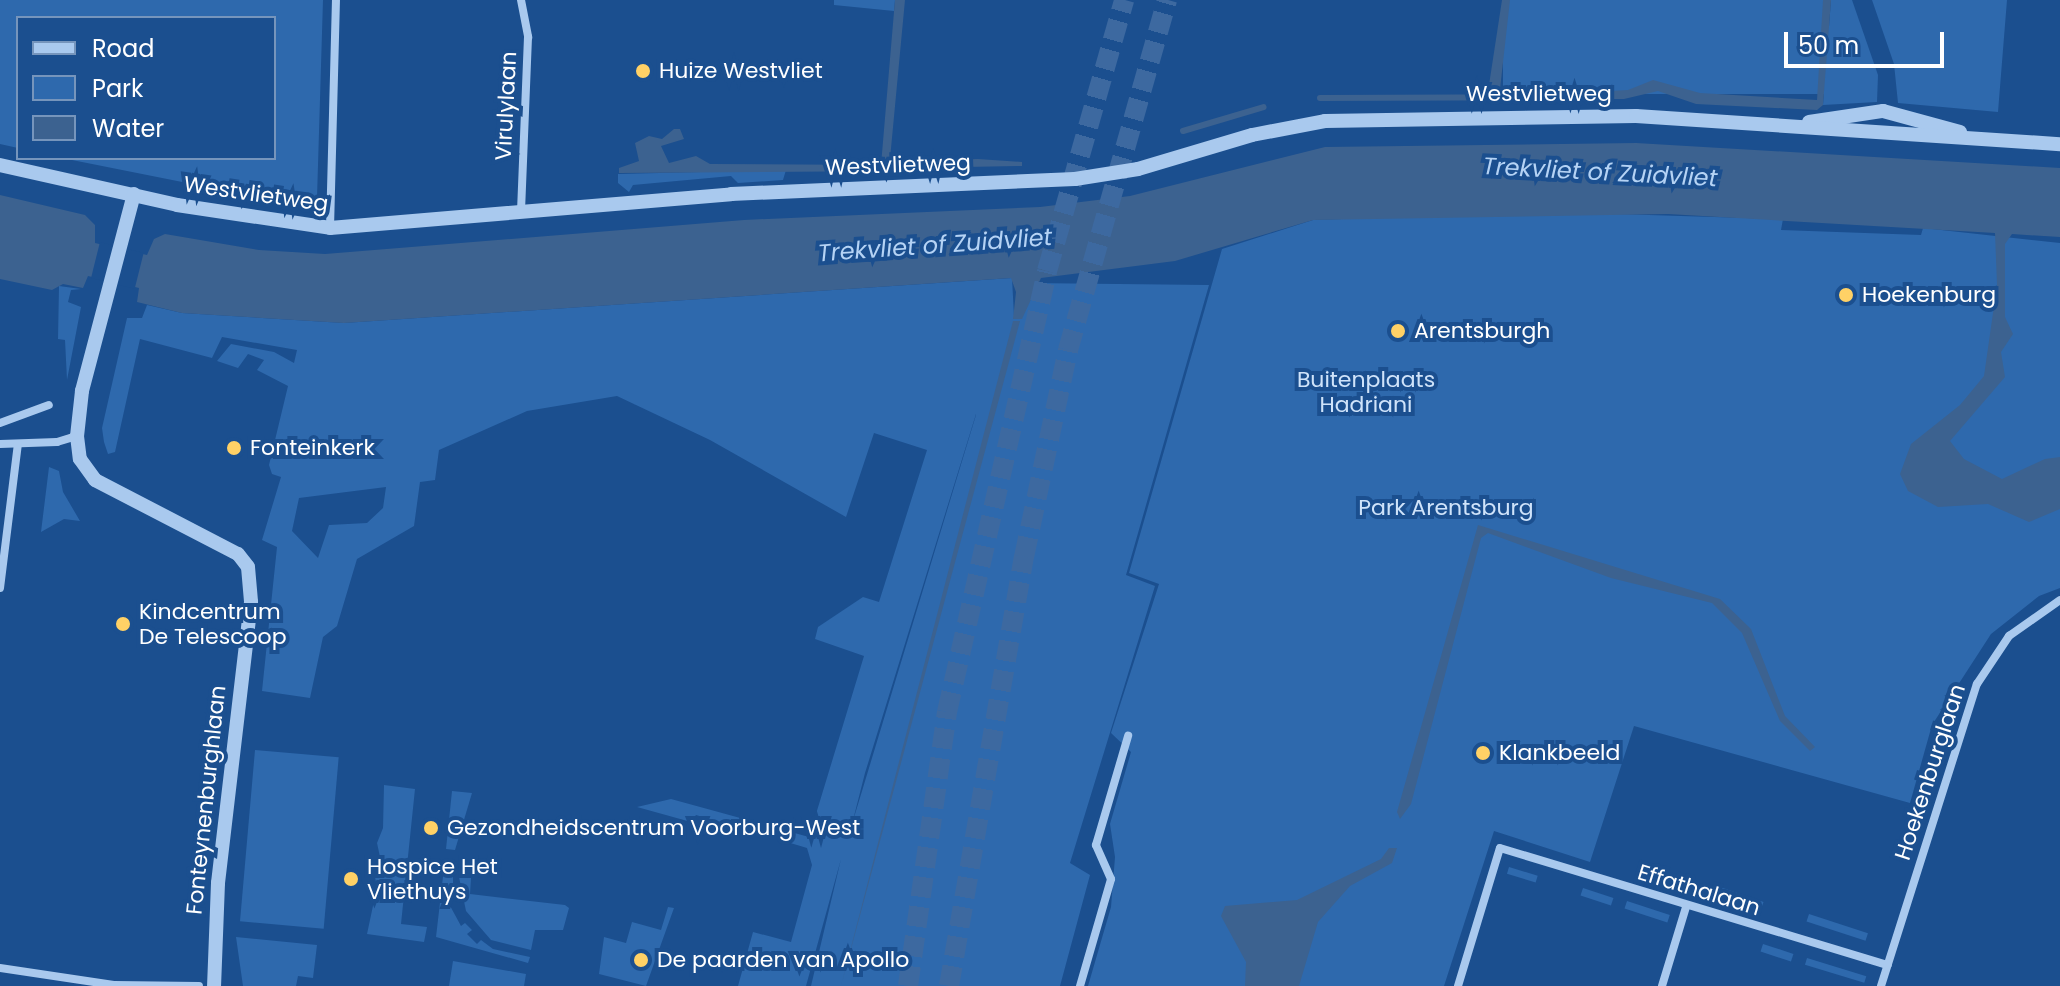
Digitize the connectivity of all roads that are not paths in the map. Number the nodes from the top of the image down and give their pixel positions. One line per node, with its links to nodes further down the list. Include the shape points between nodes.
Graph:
1 (336, 0): 7 (street)
2 (521, 0): 6 (street, Virulylaan, via 528,37)
3 (2060, 144): 6 (street, Westvlietweg, via 1976,138 1883,111 1798,125 1636,116 1325,121 1252,135 1138,169 1075,179 731,194)
4 (0, 165): 5 (street, Westvlietweg)
5 (134, 194): 7 (street, Westvlietweg); 10 (street, Fonteynenburghlaan, via 82,391)
6 (521, 213): 7 (street, Westvlietweg)
7 (330, 228)
8 (49, 405): 9 (street)
9 (0, 423)
10 (77, 436): 12 (street); 20 (street, Fonteynenburghlaan, via 80,459 95,480 238,554 248,567 251,602 218,883)
11 (0, 444): 12 (street)
12 (18, 444): 13 (street)
13 (0, 588)
14 (2060, 600): 17 (street, Hoekenburglaan, via 2009,636 1977,684)
15 (1128, 736): 21 (street, via 1096,845 1111,879)
16 (1686, 907): 17 (street, Effathalaan); 22 (street, Effathalaan, via 1500,848); 23 (street)
17 (1888, 965): 24 (street, Hoekenburglaan)
18 (0, 968): 19 (street, via 114,985 150,981)
19 (199, 986)
20 (214, 986)
21 (1080, 986)
22 (1458, 986)
23 (1662, 986)
24 (1881, 986)

